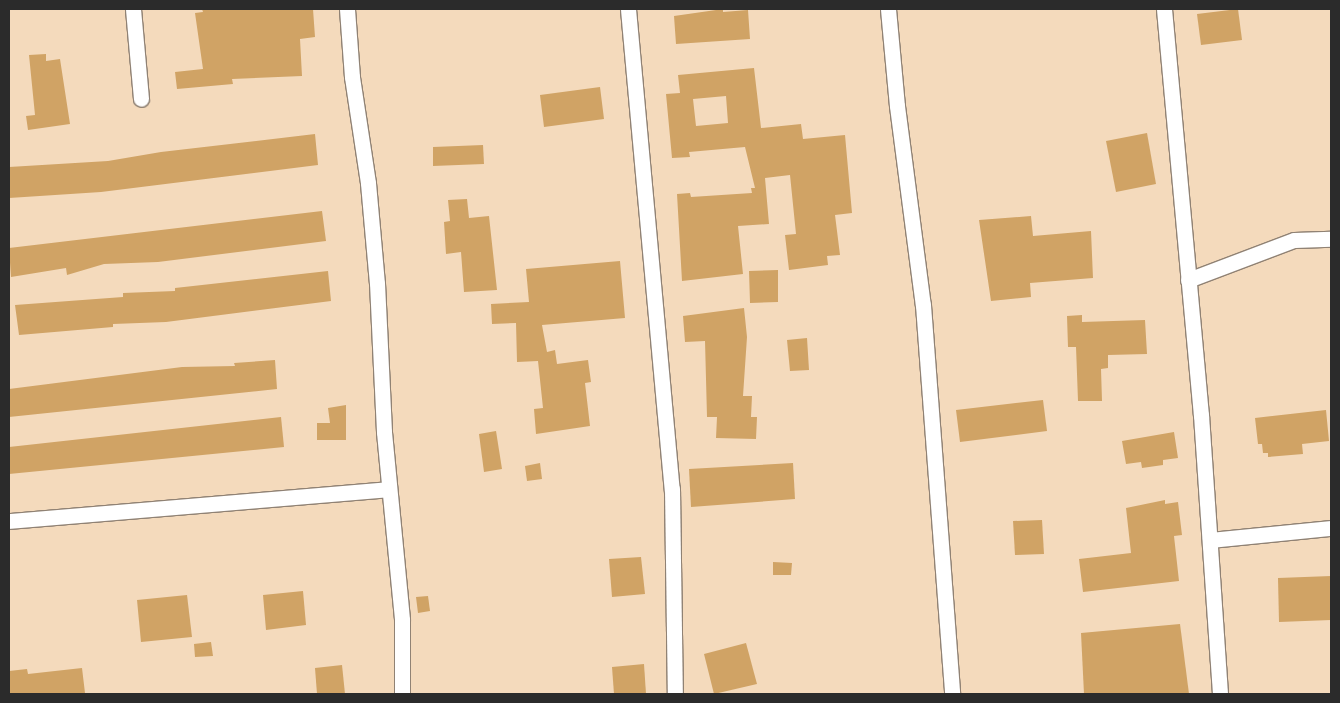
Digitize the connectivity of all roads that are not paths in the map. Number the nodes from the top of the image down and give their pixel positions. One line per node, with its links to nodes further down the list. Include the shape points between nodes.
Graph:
1 (134, 9): 6 (street)
2 (347, 9): 9 (street, via 352,78 373,238)
3 (628, 9): 14 (street, via 672,489)
4 (888, 9): 15 (street, via 923,305)
5 (1164, 9): 8 (street)
6 (141, 99)
7 (1331, 239): 8 (street, via 1294,240)
8 (1188, 280): 12 (street)
9 (389, 489): 10 (street); 13 (street, via 402,620)
10 (9, 521)
11 (1331, 528): 12 (street)
12 (1210, 540): 16 (street)
13 (402, 694)
14 (675, 694)
15 (952, 694)
16 (1220, 694)

